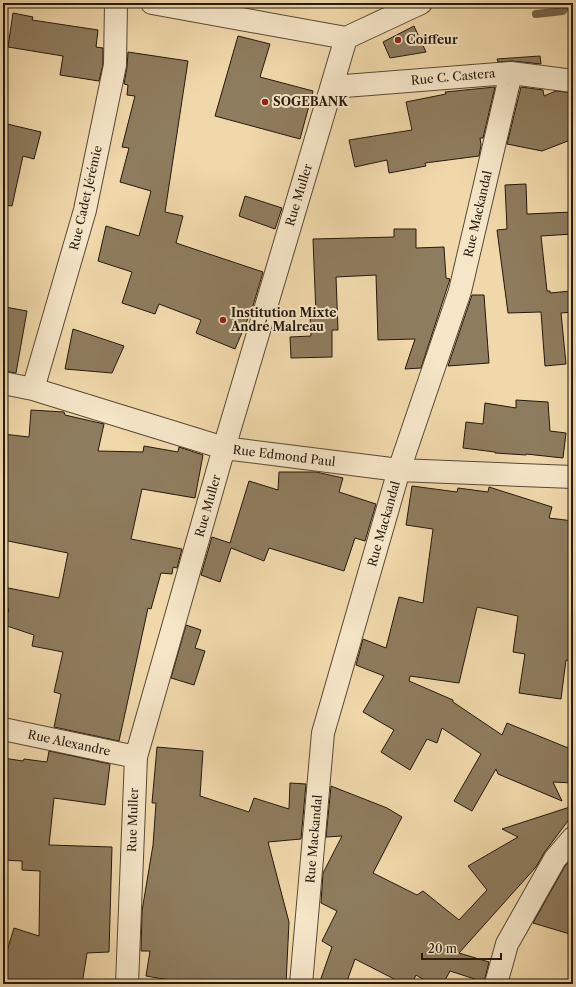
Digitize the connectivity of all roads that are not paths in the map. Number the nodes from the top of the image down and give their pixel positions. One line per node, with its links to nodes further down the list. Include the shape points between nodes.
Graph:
1 (116, 3): 9 (street, Rue Cadet Jérémie, via 115,65 85,210)
2 (152, 3): 4 (street)
3 (421, 3): 4 (street)
4 (346, 38): 7 (street, Rue Muller)
5 (511, 73): 6 (street, Rue C. Castera); 7 (street, Rue C. Castera); 11 (street, Rue Mackandal, via 460,291)
6 (573, 82)
7 (332, 87): 10 (street, Rue Muller)
8 (3, 383): 9 (street, Rue Edmond Paul)
9 (33, 389): 10 (street, Rue Edmond Paul)
10 (224, 448): 11 (street, Rue Edmond Paul); 14 (street, Rue Muller)
11 (399, 470): 12 (street, Rue Edmond Paul); 17 (street, Rue Mackandal, via 323,733)
12 (573, 477)
13 (3, 729): 14 (street, Rue Alexandre)
14 (136, 757): 16 (street, Rue Muller)
15 (573, 838): 18 (street, via 555,858 507,944)
16 (127, 984)
17 (301, 984)
18 (496, 984)

